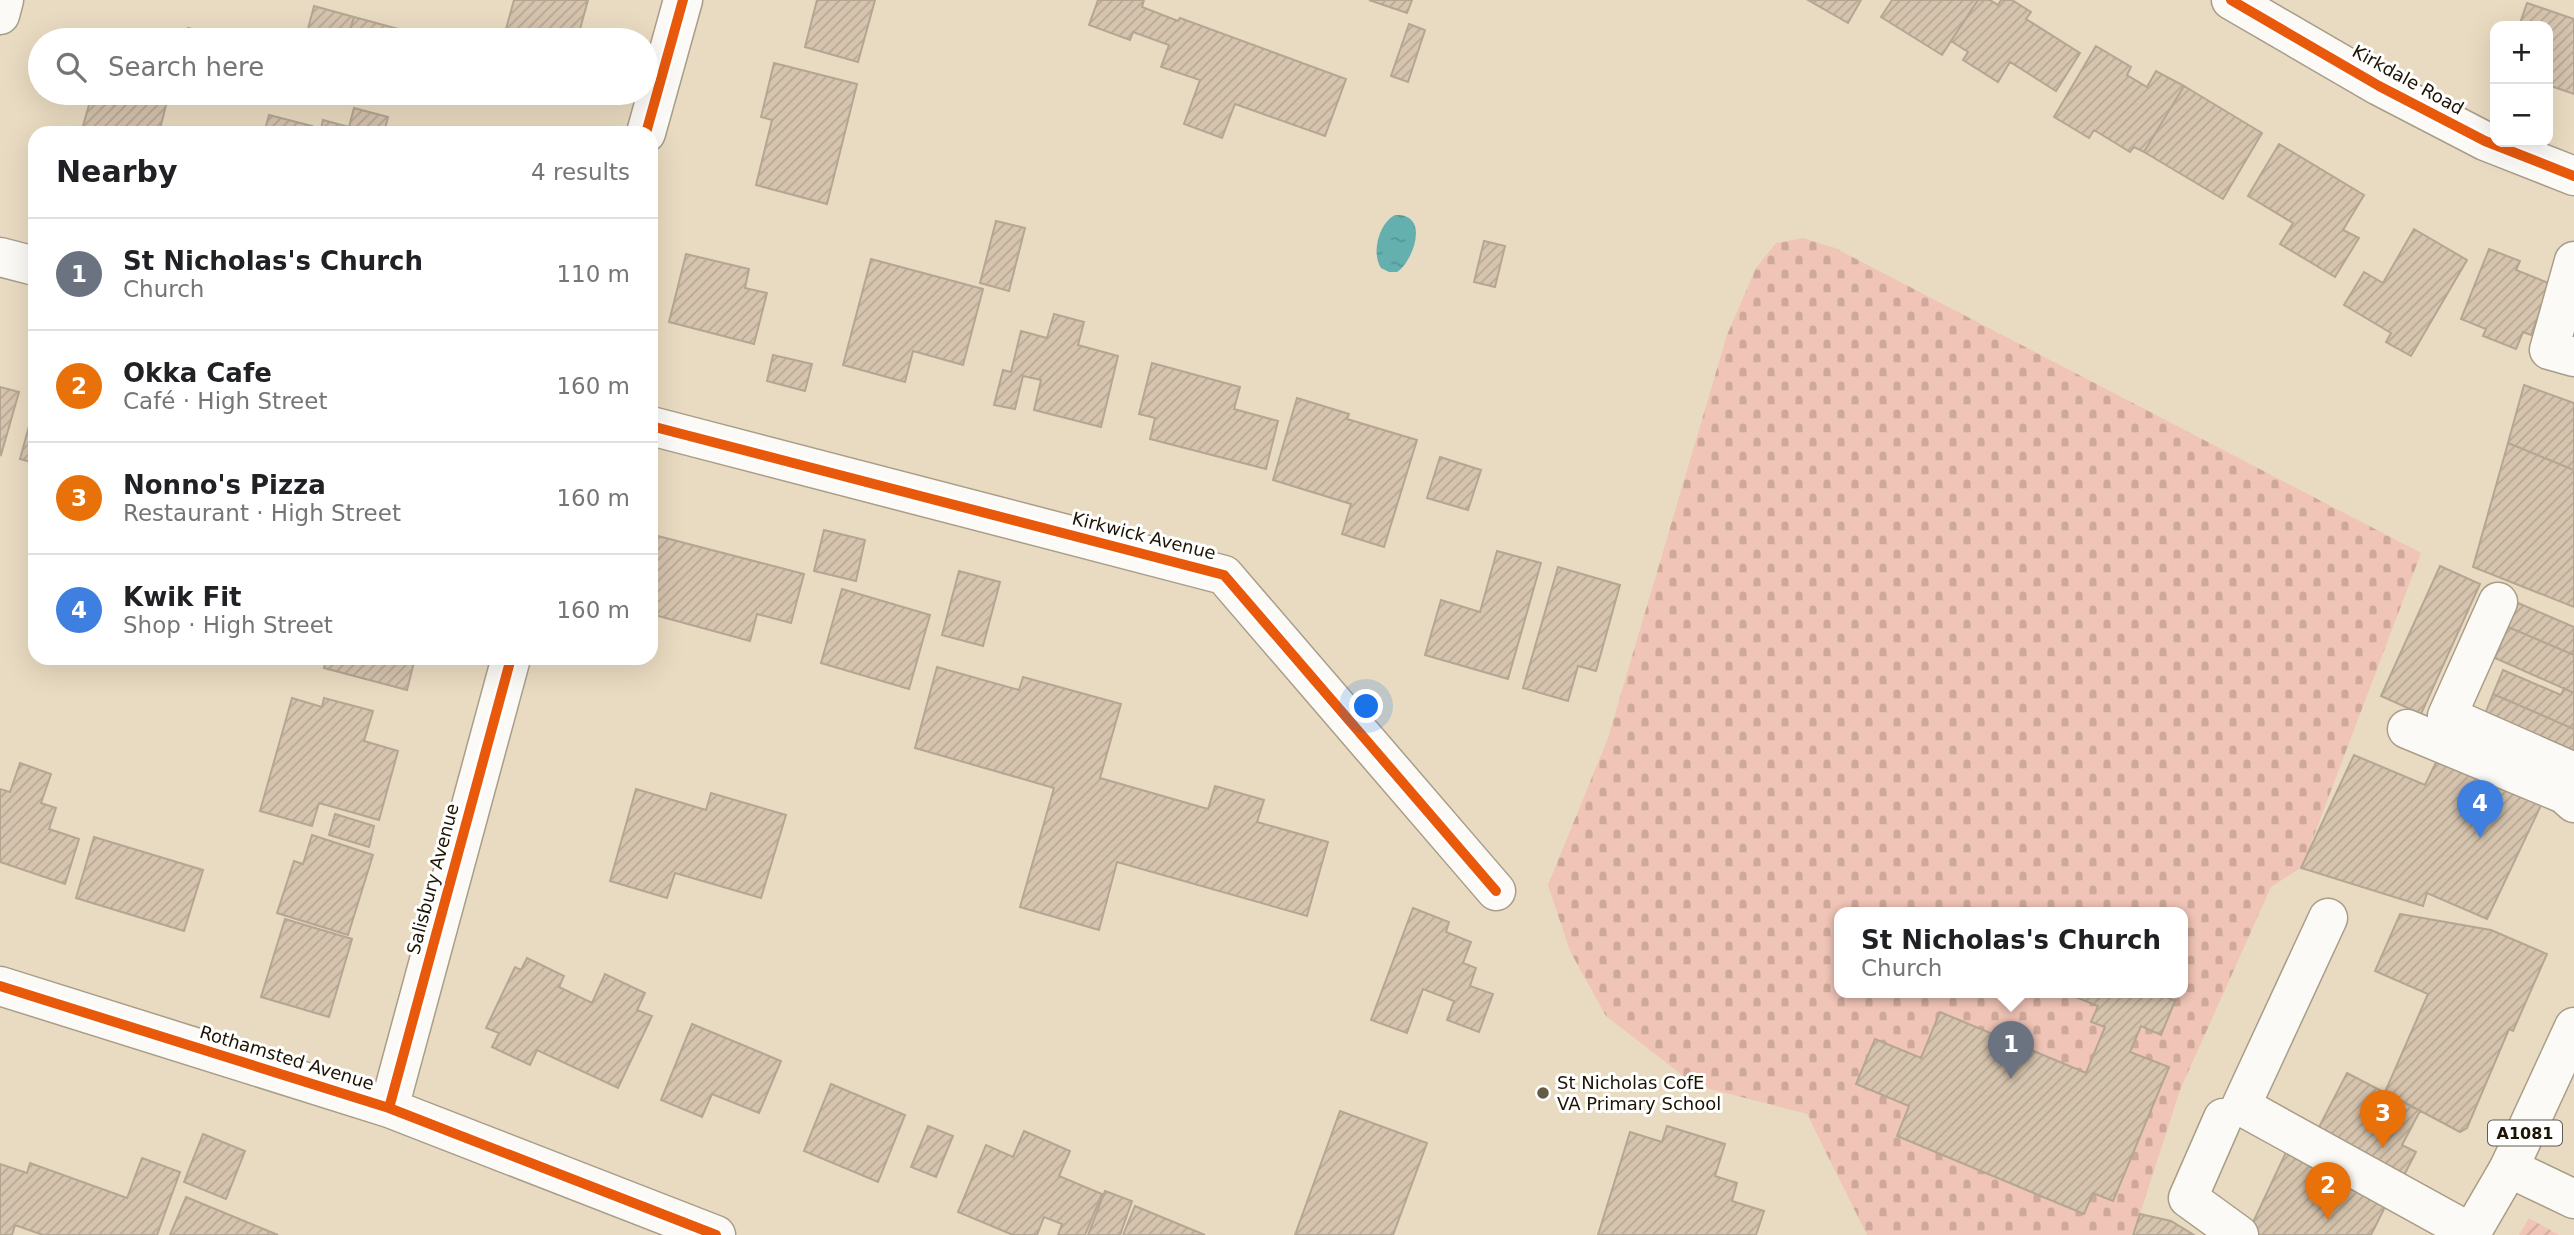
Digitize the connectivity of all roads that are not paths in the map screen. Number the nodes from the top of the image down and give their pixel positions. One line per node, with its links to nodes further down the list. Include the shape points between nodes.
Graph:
1 (4, 0): 4 (street)
2 (683, 0): 5 (street)
3 (2231, 0): 8 (street, Kirkdale Road, via 2485,141)
4 (0, 15)
5 (658, 90)
6 (654, 105): 7 (street)
7 (648, 126)
8 (2574, 176)
9 (0, 257): 11 (street)
10 (2574, 261): 12 (street, via 2549,349)
11 (28, 264)
12 (2574, 357)
13 (658, 428): 19 (street, Kirkwick Avenue, via 1224,575)
14 (2498, 601): 17 (street, via 2447,716)
15 (509, 665): 23 (street, Salisbury Avenue)
16 (2407, 729): 18 (street, via 2564,793)
17 (2574, 772)
18 (2574, 803)
19 (1496, 891)
20 (2328, 918): 27 (street, via 2241,1106)
21 (0, 986): 23 (street, Rothamsted Avenue)
22 (2574, 1027): 25 (street, A1081)
23 (389, 1108): 28 (street, Rothamsted Avenue)
24 (2223, 1118): 29 (street, via 2188,1198)
25 (2509, 1168): 26 (street); 27 (street, A1081)
26 (2574, 1199)
27 (2471, 1234)
28 (716, 1235)
29 (2239, 1235)

